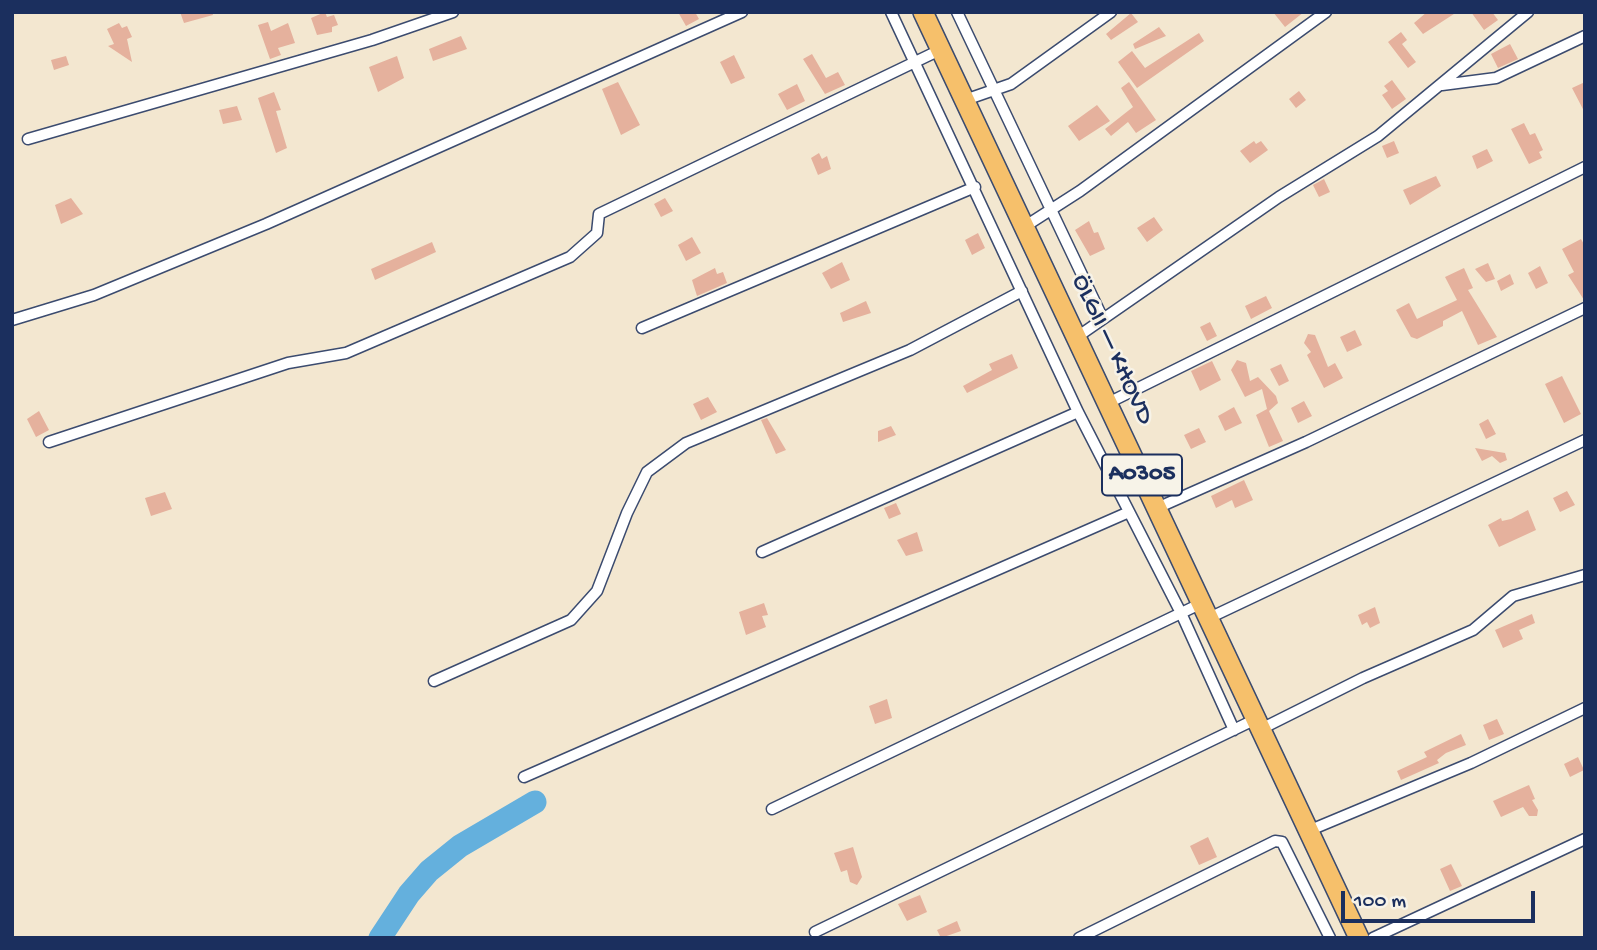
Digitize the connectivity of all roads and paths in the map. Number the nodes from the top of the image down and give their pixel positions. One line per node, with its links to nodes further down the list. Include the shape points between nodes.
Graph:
1 (453, 12): 15 (street, via 372,40)
2 (743, 12): 23 (street, via 266,223 94,295)
3 (891, 12): 11 (street)
4 (923, 12): 10 (highway, ÖLGII — KHOVD / A0305)
5 (957, 12): 13 (street)
6 (1111, 12): 13 (street, via 1011,84)
7 (1326, 12): 18 (street)
8 (1528, 12): 12 (street)
9 (1585, 36): 12 (street, via 1496,78)
10 (942, 49): 11 (street); 14 (highway, ÖLGII — KHOVD / A0305)
11 (915, 63): 17 (street); 29 (street, via 599,214 597,233 570,257 346,353 288,363)
12 (1442, 85): 22 (street, via 1378,136 1279,197)
13 (995, 90): 14 (street); 18 (street)
14 (965, 100): 19 (highway, ÖLGII — KHOVD / A0305)
15 (28, 139)
16 (1585, 167): 26 (street)
17 (975, 187): 20 (street); 24 (street)
18 (1049, 211): 19 (street); 22 (street)
19 (1024, 227): 25 (highway, ÖLGII — KHOVD / A0305)
20 (1022, 291): 27 (street); 36 (street, via 911,350 686,443 647,472 597,591 571,620)
21 (1585, 308): 30 (street)
22 (1102, 319): 25 (street)
23 (12, 320)
24 (642, 328)
25 (1077, 337): 26 (highway, ÖLGII — KHOVD / A0305)
26 (1108, 403): 30 (highway, ÖLGII — KHOVD / A0305)
27 (1078, 412): 31 (street); 32 (street)
28 (1585, 440): 34 (street)
29 (49, 442)
30 (1157, 508): 34 (highway, ÖLGII — KHOVD / A0305)
31 (1129, 512): 35 (street); 40 (street)
32 (762, 552)
33 (1585, 575): 38 (street, via 1513,596 1473,630)
34 (1205, 610): 35 (street); 38 (highway, ÖLGII — KHOVD / A0305)
35 (1181, 613): 39 (street); 41 (street)
36 (435, 681)
37 (1585, 708): 42 (street, via 1471,764)
38 (1259, 724): 39 (street); 42 (highway, ÖLGII — KHOVD / A0305)
39 (1234, 730): 44 (street)
40 (524, 777)
41 (772, 809)
42 (1308, 831): 45 (highway, ÖLGII — KHOVD / A0305)
43 (1585, 839): 45 (street)
44 (815, 932)
45 (1360, 937)
46 (1079, 938): 47 (street, via 1275,841 1282,842)
47 (1330, 938)

